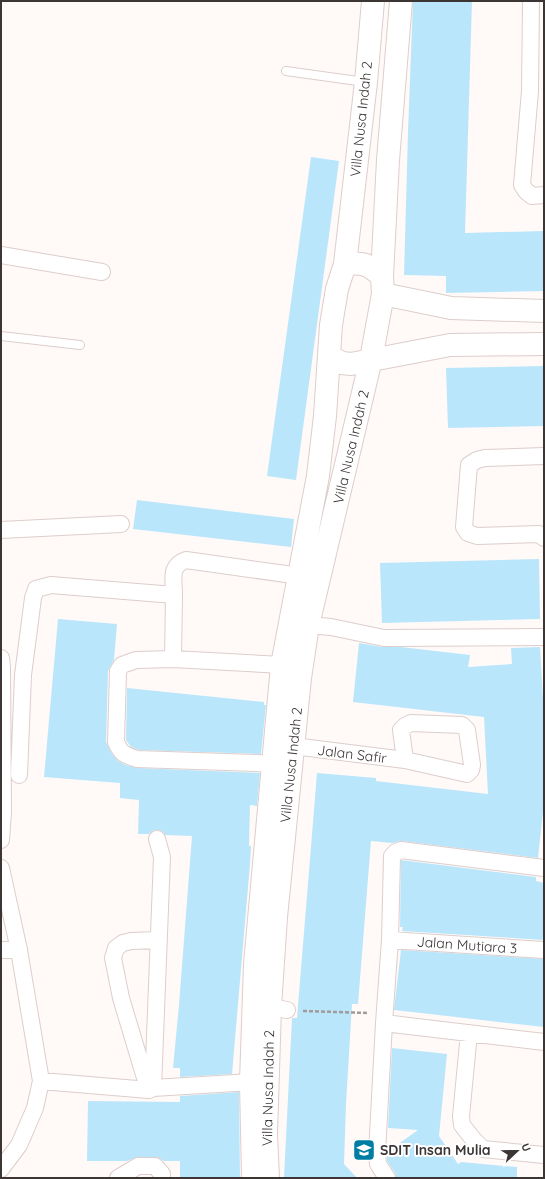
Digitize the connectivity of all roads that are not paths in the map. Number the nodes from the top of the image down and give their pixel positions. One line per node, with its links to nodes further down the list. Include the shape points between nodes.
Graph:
1 (373, 1): 5 (main road, Villa Nusa Indah 2)
2 (401, 1): 11 (main road, Villa Nusa Indah 2, via 388,160)
3 (531, 1): 6 (street)
4 (286, 71): 5 (lane)
5 (366, 82): 9 (main road, Villa Nusa Indah 2)
6 (537, 90): 7 (street, via 522,184 532,196)
7 (544, 195)
8 (1, 256): 10 (street)
9 (345, 264): 11 (main road, via 358,262 367,265); 16 (main road, Villa Nusa Indah 2, via 337,289)
10 (102, 272)
11 (382, 285): 12 (main road, via 451,308); 17 (main road, Villa Nusa Indah 2)
12 (544, 311)
13 (1, 336): 15 (lane)
14 (544, 344): 17 (main road, via 450,345)
15 (80, 345)
16 (329, 356): 17 (main road, via 342,363 361,363); 22 (main road, Villa Nusa Indah 2, via 318,476)
17 (371, 359): 24 (main road, Villa Nusa Indah 2)
18 (544, 456): 21 (street, via 485,458 469,465 464,526 468,533 477,536 539,534)
19 (121, 524): 20 (street)
20 (1, 530)
21 (544, 538)
22 (300, 576): 23 (street, via 186,560 174,569); 28 (main road, Villa Nusa Indah 2)
23 (174, 595): 27 (street); 31 (street, via 50,585 36,589)
24 (308, 625): 25 (street, via 384,638); 29 (main road, Villa Nusa Indah 2, via 300,678)
25 (544, 637)
26 (1, 658): 31 (street)
27 (173, 659): 28 (street); 29 (street, Jalan Safir, via 136,660 122,665 118,671 116,742 124,754 137,759)
28 (282, 665): 29 (main road, Villa Nusa Indah 2)
29 (283, 754): 30 (street, Jalan Safir); 45 (main road, Villa Nusa Indah 2, via 255,964); 52 (main road, Villa Nusa Indah 2, via 276,917 278,1009 266,1135)
30 (405, 760): 30 (street, Jalan Safir, via 401,730 411,723 462,725 467,730 472,765 467,774)
31 (8, 775): 33 (street)
32 (157, 839): 36 (street, via 162,857)
33 (1, 840)
34 (1, 868): 39 (street)
35 (544, 868): 37 (street, via 401,850 396,852 392,856)
36 (158, 940): 46 (street); 46 (street, via 123,943 116,948 113,958 121,998)
37 (390, 940): 40 (street, Jalan Mutiara 3); 41 (street)
38 (1, 950): 39 (street)
39 (19, 950): 44 (street)
40 (544, 950)
41 (384, 1018): 42 (street); 53 (street, via 377,1153 378,1164)
42 (469, 1033): 43 (street); 47 (street, via 462,1125 483,1149)
43 (544, 1042)
44 (41, 1081): 46 (street); 48 (street, via 34,1108 19,1145)
45 (251, 1082): 46 (street); 51 (main road, Villa Nusa Indah 2)
46 (151, 1089)
47 (544, 1155)
48 (1, 1170)
49 (118, 1178): 50 (street, via 138,1166 156,1166)
50 (162, 1178)
51 (253, 1178)
52 (268, 1178)
53 (386, 1178)

